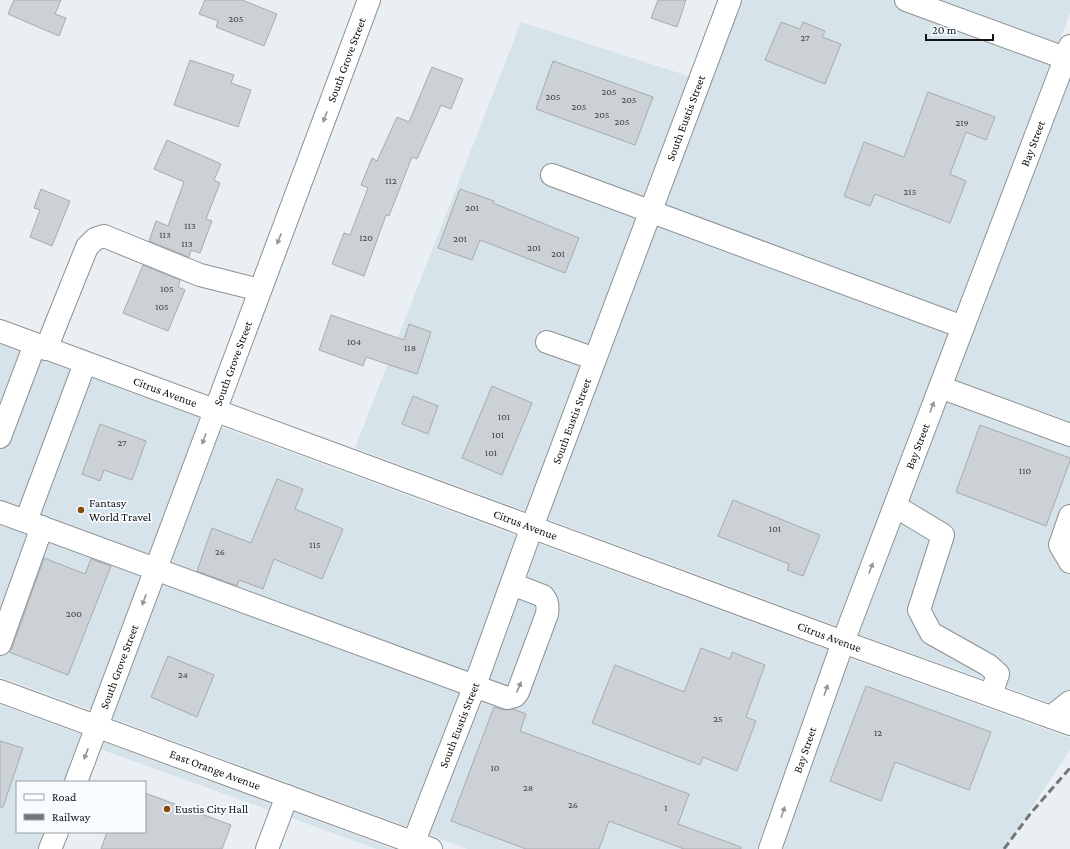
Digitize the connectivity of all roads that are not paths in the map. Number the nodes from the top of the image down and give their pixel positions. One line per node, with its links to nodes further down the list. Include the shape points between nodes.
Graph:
1 (369, 0): 7 (street, South Grove Street, one-way to 7)
2 (730, 0): 6 (street, South Eustis Street)
3 (906, 0): 4 (street)
4 (1068, 55): 8 (street, Bay Street)
5 (552, 176): 6 (street)
6 (650, 212): 8 (street); 12 (street, South Eustis Street)
7 (260, 290): 11 (street, via 200,276 104,236 95,238 87,247); 15 (street, South Grove Street)
8 (963, 327): 14 (street, Bay Street)
9 (0, 331): 11 (street, Citrus Avenue)
10 (546, 342): 12 (street)
11 (41, 346): 13 (street, Citrus Avenue); 17 (street)
12 (595, 359): 22 (street, South Eustis Street)
13 (85, 363): 15 (street, Citrus Avenue); 21 (street)
14 (940, 387): 16 (street); 18 (street, Bay Street, one-way to 14)
15 (214, 411): 22 (street, Citrus Avenue); 24 (street, South Grove Street, one-way to 24)
16 (1070, 435)
17 (0, 436)
18 (895, 506): 26 (street, Bay Street, one-way to 18); 30 (street, via 942,535 919,610 931,633 988,665 998,674)
19 (0, 512): 21 (street)
20 (1070, 516): 23 (street, via 1060,545)
21 (34, 524): 24 (street); 27 (street)
22 (532, 527): 25 (street, South Eustis Street); 26 (street, Citrus Avenue)
23 (1070, 562)
24 (156, 568): 28 (street); 33 (street, South Grove Street, one-way to 33)
25 (512, 584): 28 (street, South Eustis Street); 28 (street, one-way to 25, via 507,698 515,696 547,614 548,607 543,596)
26 (843, 642): 30 (street, Citrus Avenue); 40 (street, Bay Street, one-way to 26)
27 (0, 644)
28 (475, 685): 37 (street, South Eustis Street)
29 (0, 691): 33 (street, East Orange Avenue)
30 (991, 696): 32 (street, Citrus Avenue)
31 (1070, 702): 32 (street)
32 (1061, 721)
33 (97, 726): 34 (street, South Grove Street, one-way to 34); 35 (street, East Orange Avenue)
34 (76, 781)
35 (287, 796): 37 (street, East Orange Avenue); 39 (street)
36 (57, 833): 38 (street)
37 (419, 847)
38 (50, 849)
39 (267, 849)
40 (770, 849)

